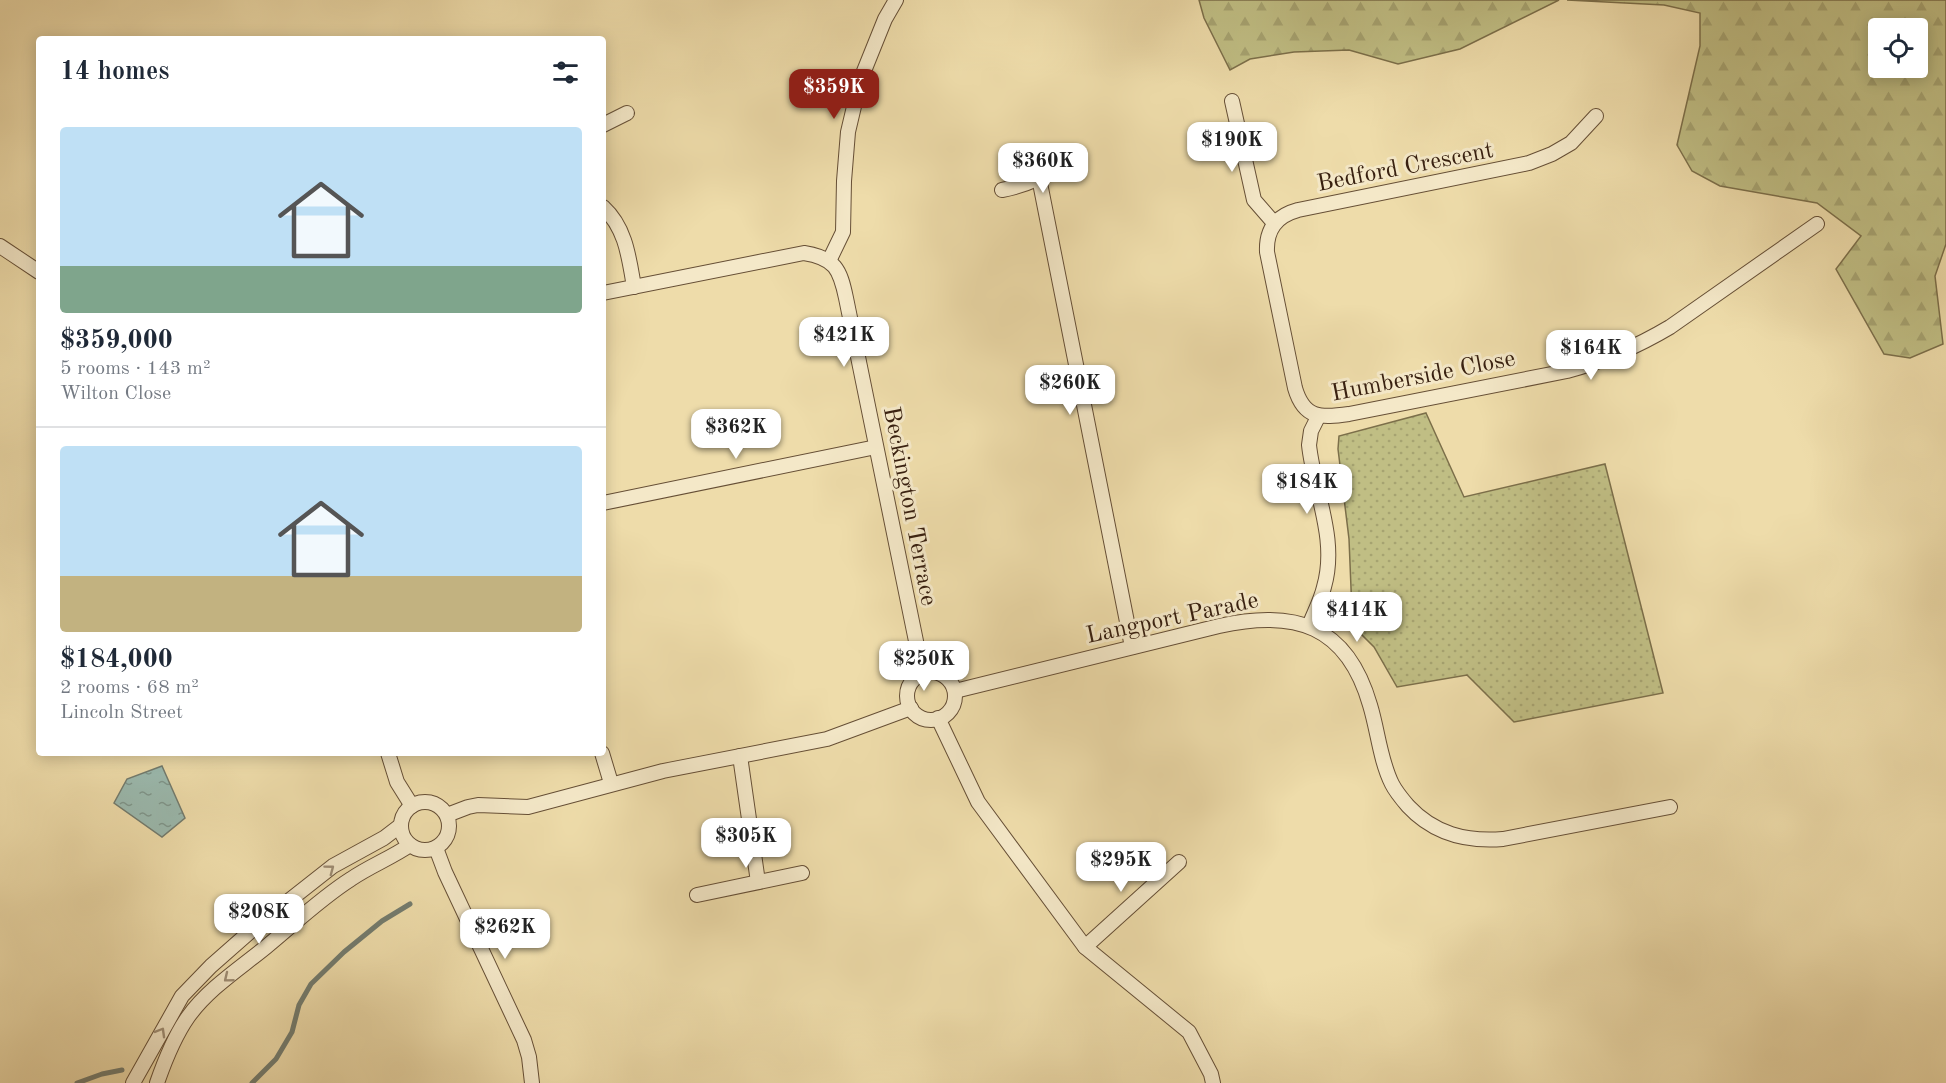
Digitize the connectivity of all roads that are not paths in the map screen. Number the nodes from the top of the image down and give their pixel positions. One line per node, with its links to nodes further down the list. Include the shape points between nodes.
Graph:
1 (896, 0): 13 (street, via 860,81 848,132 843,232)
2 (1232, 100): 10 (street, via 1254,200)
3 (627, 113): 5 (street)
4 (1596, 116): 10 (street, Bedford Crescent, via 1571,143 1529,163 1298,210)
5 (606, 124)
6 (1069, 160): 7 (street)
7 (1039, 178): 8 (street); 21 (street)
8 (1002, 190)
9 (606, 210): 15 (street, via 622,234)
10 (1274, 223): 17 (street, via 1268,252 1295,388 1303,406)
11 (1817, 224): 17 (street, Humberside Close, via 1670,327 1592,364)
12 (0, 246): 14 (street)
13 (829, 261): 15 (street, via 804,253); 18 (street, Beckington Terrace, via 838,270 843,284)
14 (36, 265)
15 (634, 286): 16 (street)
16 (606, 292)
17 (1318, 417): 20 (street, via 1309,445 1328,536 1328,556 1325,586)
18 (876, 447): 19 (street); 22 (street, Beckington Terrace, via 916,646)
19 (606, 502)
20 (1309, 626): 21 (street, Langport Parade, via 1273,618 1245,620); 31 (street, Langport Parade, via 1337,644 1356,668 1371,706 1392,785 1413,812 1432,827 1483,841)
21 (1132, 647): 23 (street, Langport Parade)
22 (926, 672): 23 (street, via 943,675); 24 (street, via 908,688)
23 (954, 691): 25 (street, via 951,709)
24 (911, 708): 25 (street, via 924,718); 28 (street, via 827,740)
25 (938, 718): 40 (street, via 978,802)
26 (389, 756): 30 (street, via 397,782)
27 (603, 756): 29 (street)
28 (740, 756): 29 (street); 38 (street)
29 (611, 783): 32 (street, via 528,807 478,806)
30 (412, 806): 32 (street, via 432,803); 33 (street)
31 (1670, 807)
32 (447, 815): 35 (street, via 447,838)
33 (401, 825): 34 (street); 41 (street, one-way to 33, via 182,996 211,966 333,866)
34 (410, 845): 35 (street, via 423,850); 42 (street, one-way to 42, via 336,889 210,993 180,1029)
35 (436, 848): 43 (street, via 524,1040)
36 (1179, 862): 40 (street)
37 (802, 873): 38 (street)
38 (758, 882): 39 (street)
39 (697, 895)
40 (1085, 947): 44 (street, via 1189,1032)
41 (133, 1083)
42 (157, 1083)
43 (532, 1083)
44 (1213, 1083)

